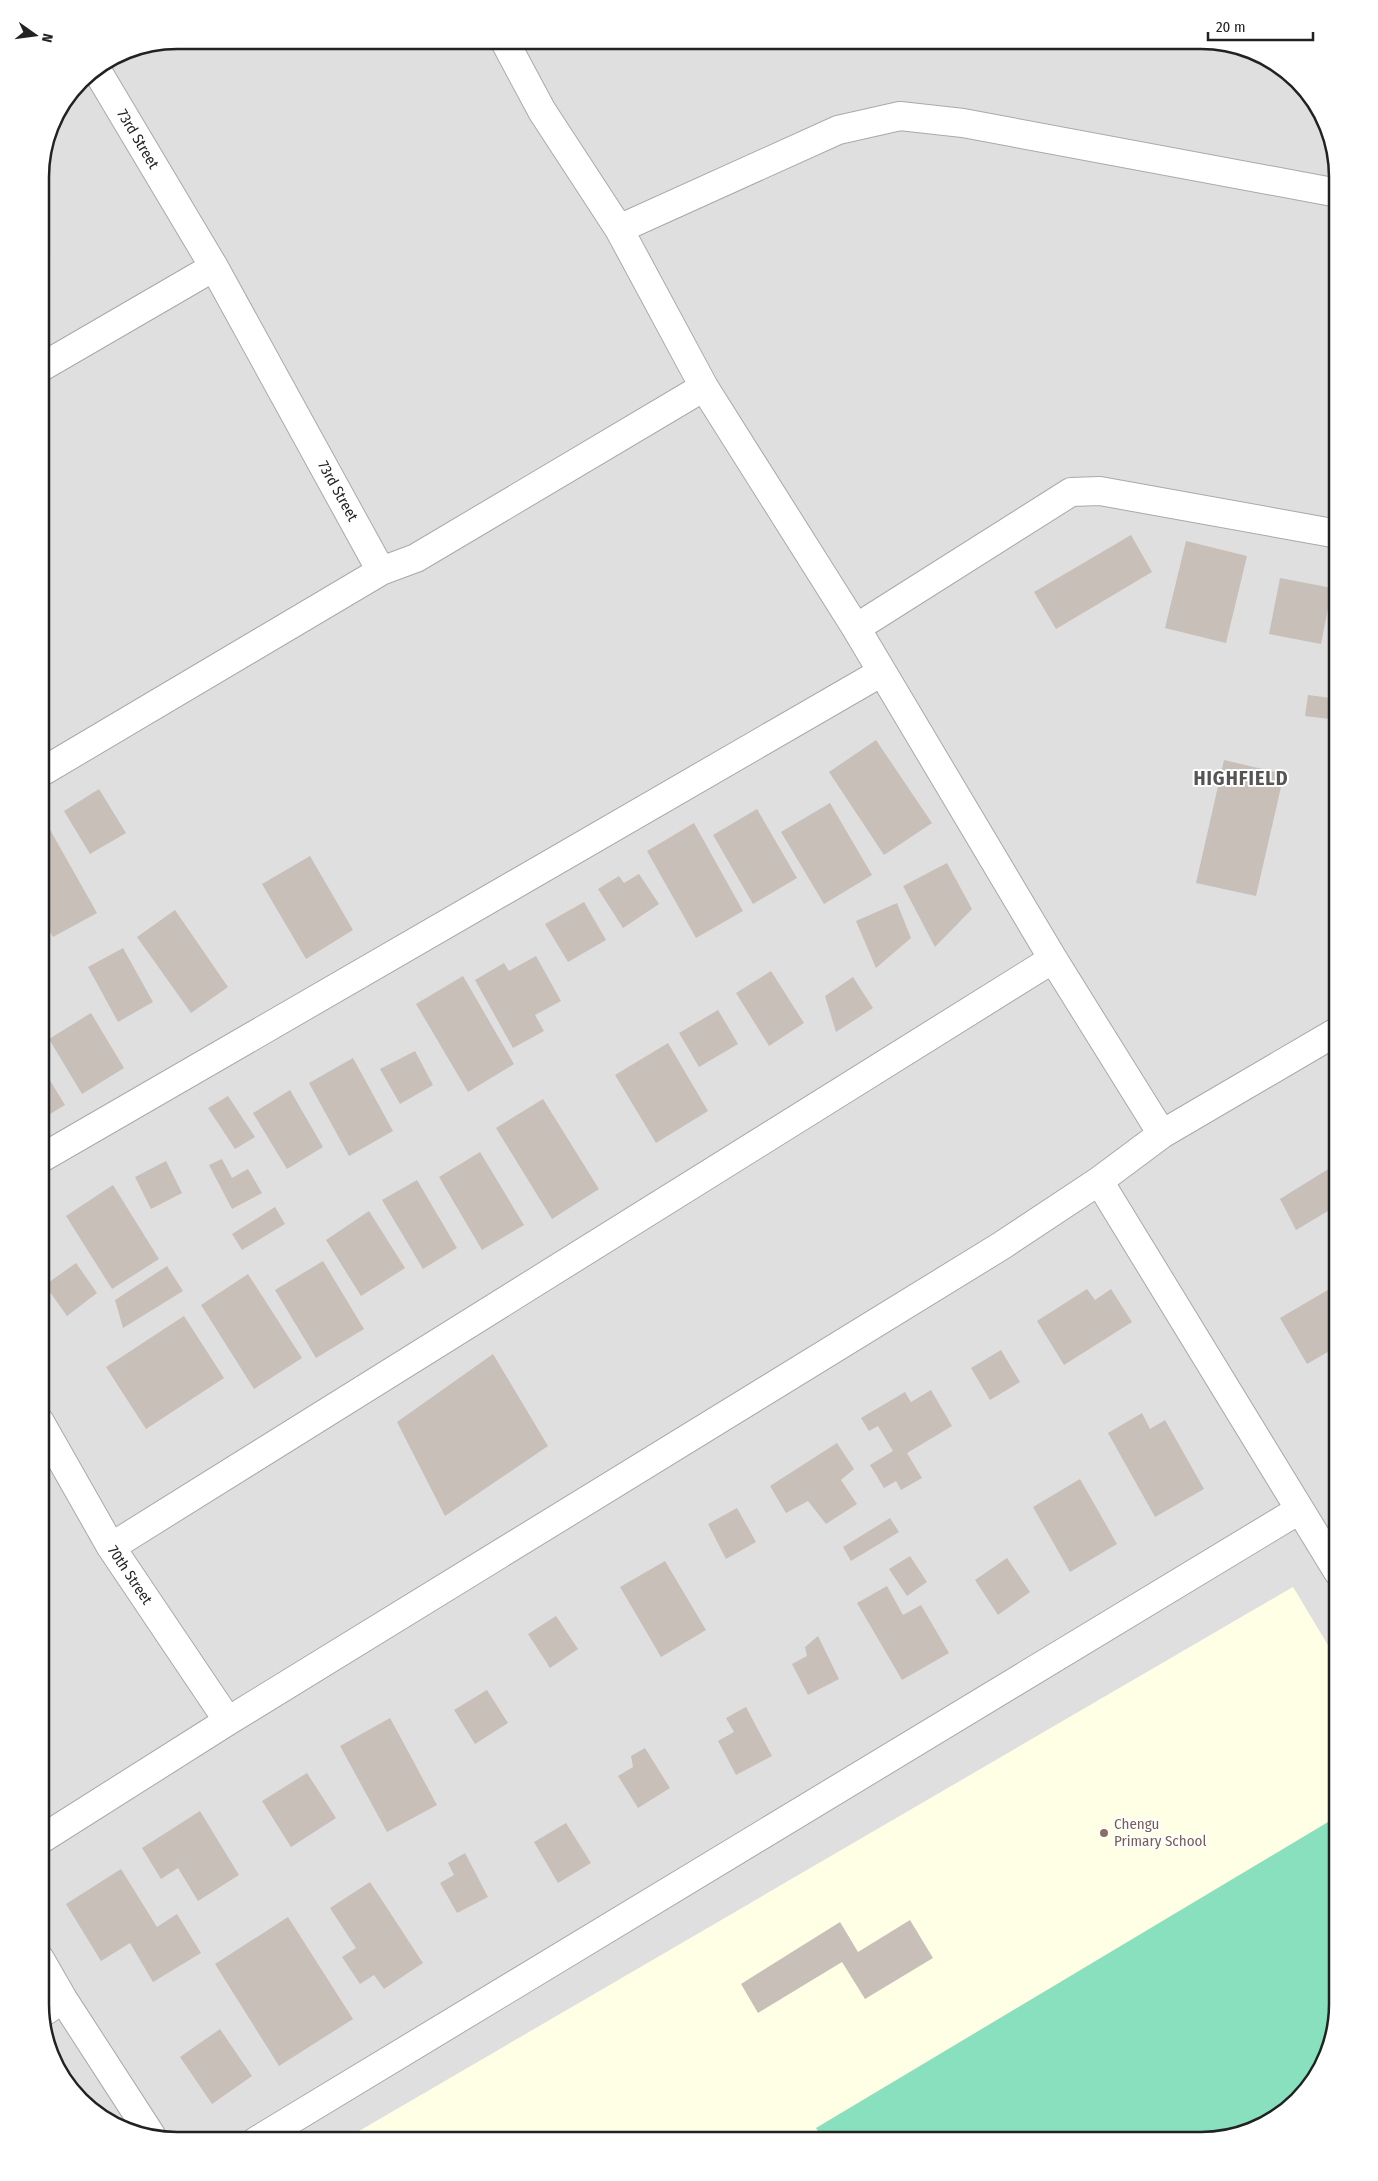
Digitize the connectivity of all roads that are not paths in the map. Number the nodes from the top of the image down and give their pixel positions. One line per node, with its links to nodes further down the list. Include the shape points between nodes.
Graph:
1 (509, 49): 4 (street, via 542,111)
2 (100, 75): 5 (street, 73rd Street)
3 (1329, 191): 4 (street, via 963,123 900,116 838,130)
4 (619, 229): 7 (street)
5 (214, 266): 6 (street); 9 (street, 73rd Street)
6 (49, 363)
7 (704, 387): 9 (street, via 416,558); 10 (street)
8 (1329, 532): 10 (street, via 1100,491 1071,492)
9 (381, 571): 12 (street)
10 (856, 628): 11 (street)
11 (882, 672): 13 (street); 16 (street)
12 (49, 768)
13 (1053, 959): 15 (street); 20 (street)
14 (1329, 1035): 15 (street)
15 (1162, 1134): 17 (street)
16 (49, 1154)
17 (1099, 1181): 19 (street); 22 (street, via 1001,1246)
18 (49, 1438): 20 (street, 70th Street)
19 (1299, 1510): 21 (street); 27 (street)
20 (111, 1547): 22 (street, 70th Street)
21 (1329, 1558)
22 (228, 1721): 23 (street)
23 (49, 1834)
24 (49, 1992): 25 (street)
25 (53, 2006): 26 (street)
26 (146, 2128)
27 (271, 2132)

